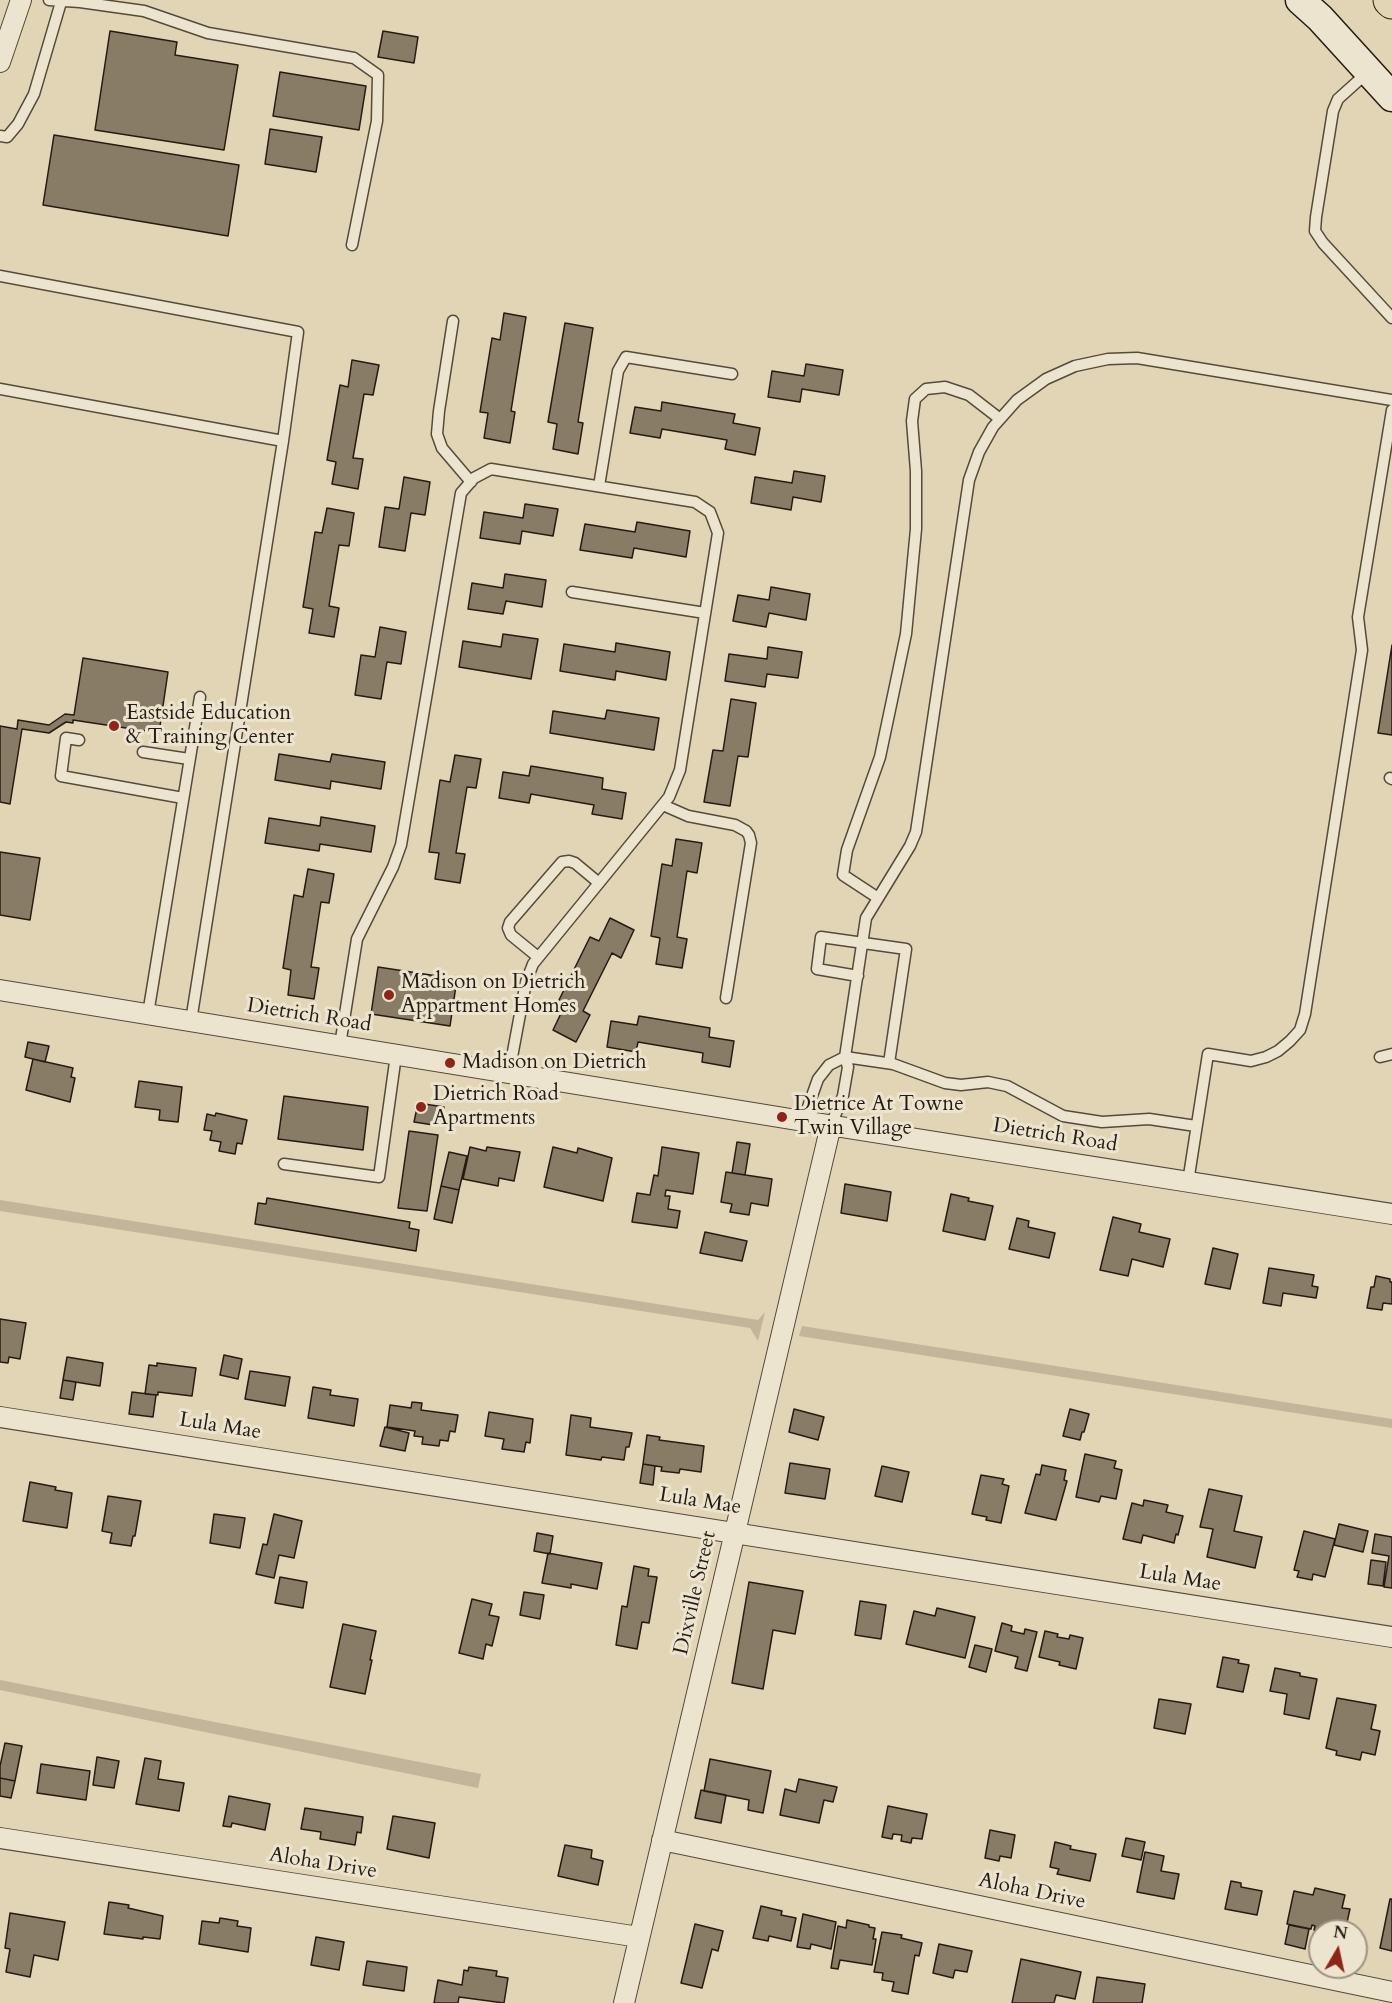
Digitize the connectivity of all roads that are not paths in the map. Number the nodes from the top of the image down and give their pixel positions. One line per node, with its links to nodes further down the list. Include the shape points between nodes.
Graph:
1 (21, 0): 5 (street)
2 (49, 0): 4 (lane)
3 (1300, 0): 6 (main road)
4 (61, 2): 8 (lane, via 34,94 18,124 7,137); 9 (lane, via 144,11 208,33 354,58 378,75 377,121)
5 (0, 62)
6 (1368, 71): 7 (main road); 11 (lane, via 1338,99 1333,111 1315,231)
7 (1392, 97)
8 (0, 136)
9 (352, 245)
10 (0, 276): 18 (lane, via 298,332)
11 (1392, 318)
12 (453, 321): 19 (lane, via 437,434 442,448)
13 (732, 374): 20 (lane, via 626,357 618,371)
14 (0, 389): 18 (lane)
15 (1392, 400): 17 (lane, via 1137,358 1108,359 1075,366 1046,379 1017,399)
16 (1392, 410): 47 (lane, via 1358,617 1362,650 1305,1014 1300,1030 1266,1057 1251,1060 1208,1054)
17 (1000, 419): 30 (lane, via 979,452 969,480 916,832); 30 (lane, via 969,395 945,387 926,389 915,399 912,421 916,529 906,634 880,757 847,850 843,875)
18 (283, 441): 37 (lane)
19 (471, 482): 20 (lane, via 491,469); 38 (lane, via 461,494 401,845 357,939)
20 (599, 486): 22 (lane, via 695,502 710,512 718,533)
21 (572, 592): 22 (lane)
22 (705, 613): 28 (lane, via 680,770)
23 (200, 697): 26 (lane)
24 (79, 740): 27 (lane, via 66,738 61,776)
25 (143, 752): 26 (lane)
26 (189, 759): 27 (lane)
27 (183, 798): 36 (lane)
28 (663, 805): 29 (lane); 35 (lane, via 688,816 735,825 749,835 751,843)
29 (599, 883): 32 (lane); 32 (lane, via 575,863 561,862 510,922 511,935)
30 (878, 898): 31 (lane, via 866,918)
31 (863, 943): 33 (lane); 33 (lane, via 821,937 816,969); 43 (lane, via 906,949)
32 (538, 957): 44 (lane, via 526,982)
33 (858, 976): 42 (lane)
34 (0, 990): 36 (street, Dietrich Road)
35 (726, 998)
36 (148, 1014): 37 (street, Dietrich Road)
37 (191, 1021): 38 (street, Dietrich Road)
38 (340, 1045): 40 (street, Dietrich Road)
39 (1392, 1054): 41 (lane)
40 (396, 1055): 44 (street, Dietrich Road); 48 (lane, via 379,1177)
41 (1380, 1056)
42 (846, 1057): 43 (lane); 45 (lane, via 829,1065 818,1079); 46 (lane, via 843,1096)
43 (889, 1063): 47 (lane, via 945,1083 988,1082 1007,1086 1063,1116 1102,1122 1149,1119)
44 (509, 1073): 45 (street, Dietrich Road)
45 (803, 1121): 46 (street, Dietrich Road)
46 (831, 1125): 49 (street, Dietrich Road); 52 (street, Dixville Street)
47 (1196, 1126): 49 (lane)
48 (284, 1164)
49 (1188, 1182): 50 (street, Dietrich Road)
50 (1392, 1214)
51 (0, 1417): 52 (street, Lula Mae)
52 (735, 1532): 53 (street, Lula Mae); 55 (street, Dixville Street)
53 (1392, 1637)
54 (0, 1838): 56 (street, Aloha Drive)
55 (662, 1840): 56 (street, Dixville Street); 57 (street, Aloha Drive)
56 (639, 1937): 58 (street, Dixville Street)
57 (1392, 1992)
58 (624, 2003)

